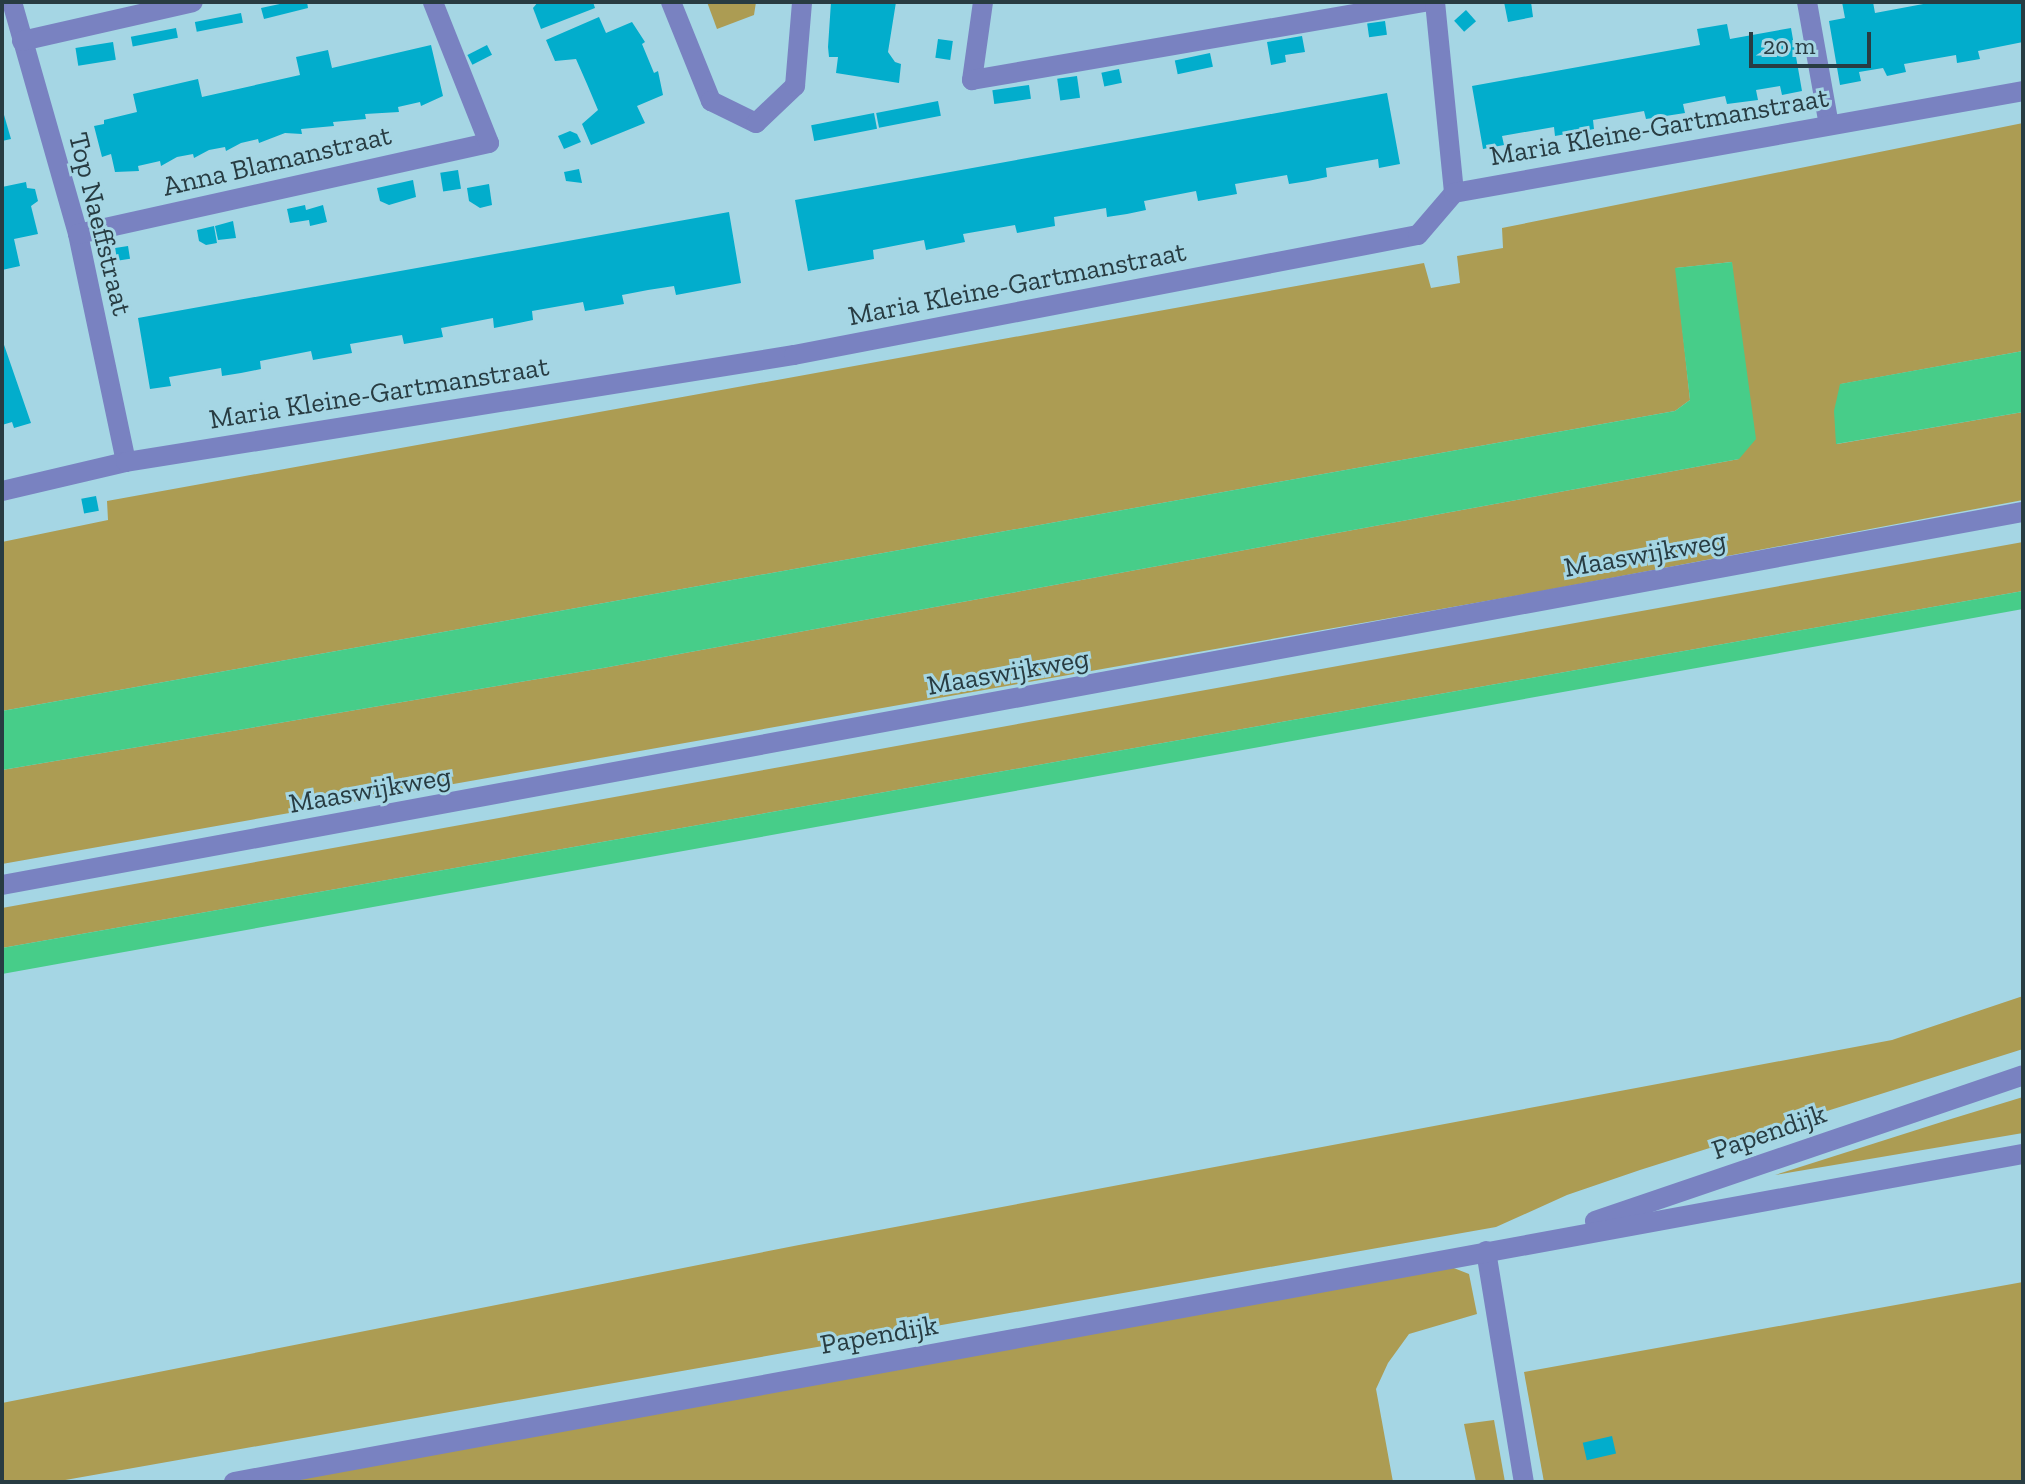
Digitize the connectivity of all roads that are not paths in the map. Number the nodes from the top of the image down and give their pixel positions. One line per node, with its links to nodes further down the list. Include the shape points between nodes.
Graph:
1 (12, 2): 10 (street, Top Naeffstraat)
2 (193, 2): 10 (street)
3 (433, 2): 14 (street, Anna Blamanstraat, via 489,143)
4 (671, 2): 5 (street, via 711,101 756,123 795,86)
5 (802, 2)
6 (983, 2): 7 (street, via 972,80)
7 (1424, 2)
8 (1435, 2): 13 (street)
9 (1807, 2): 12 (street)
10 (22, 41): 14 (street, Top Naeffstraat)
11 (2023, 91): 12 (street, Maria Kleine-Gartmanstraat)
12 (1829, 125): 13 (street, Maria Kleine-Gartmanstraat)
13 (1454, 193): 15 (street, Maria Kleine-Gartmanstraat, via 1418,235 794,355)
14 (78, 234): 15 (street, Top Naeffstraat)
15 (126, 462): 16 (street, Maria Kleine-Gartmanstraat)
16 (2, 491)
17 (2023, 512): 18 (street, Maaswijkweg)
18 (2, 885)
19 (2023, 1075): 21 (street, Papendijk)
20 (2023, 1154): 21 (street, Papendijk)
21 (1533, 1243): 22 (street, Papendijk)
22 (1486, 1251): 23 (street, Papendijk); 24 (street)
23 (234, 1482)
24 (1524, 1482)

